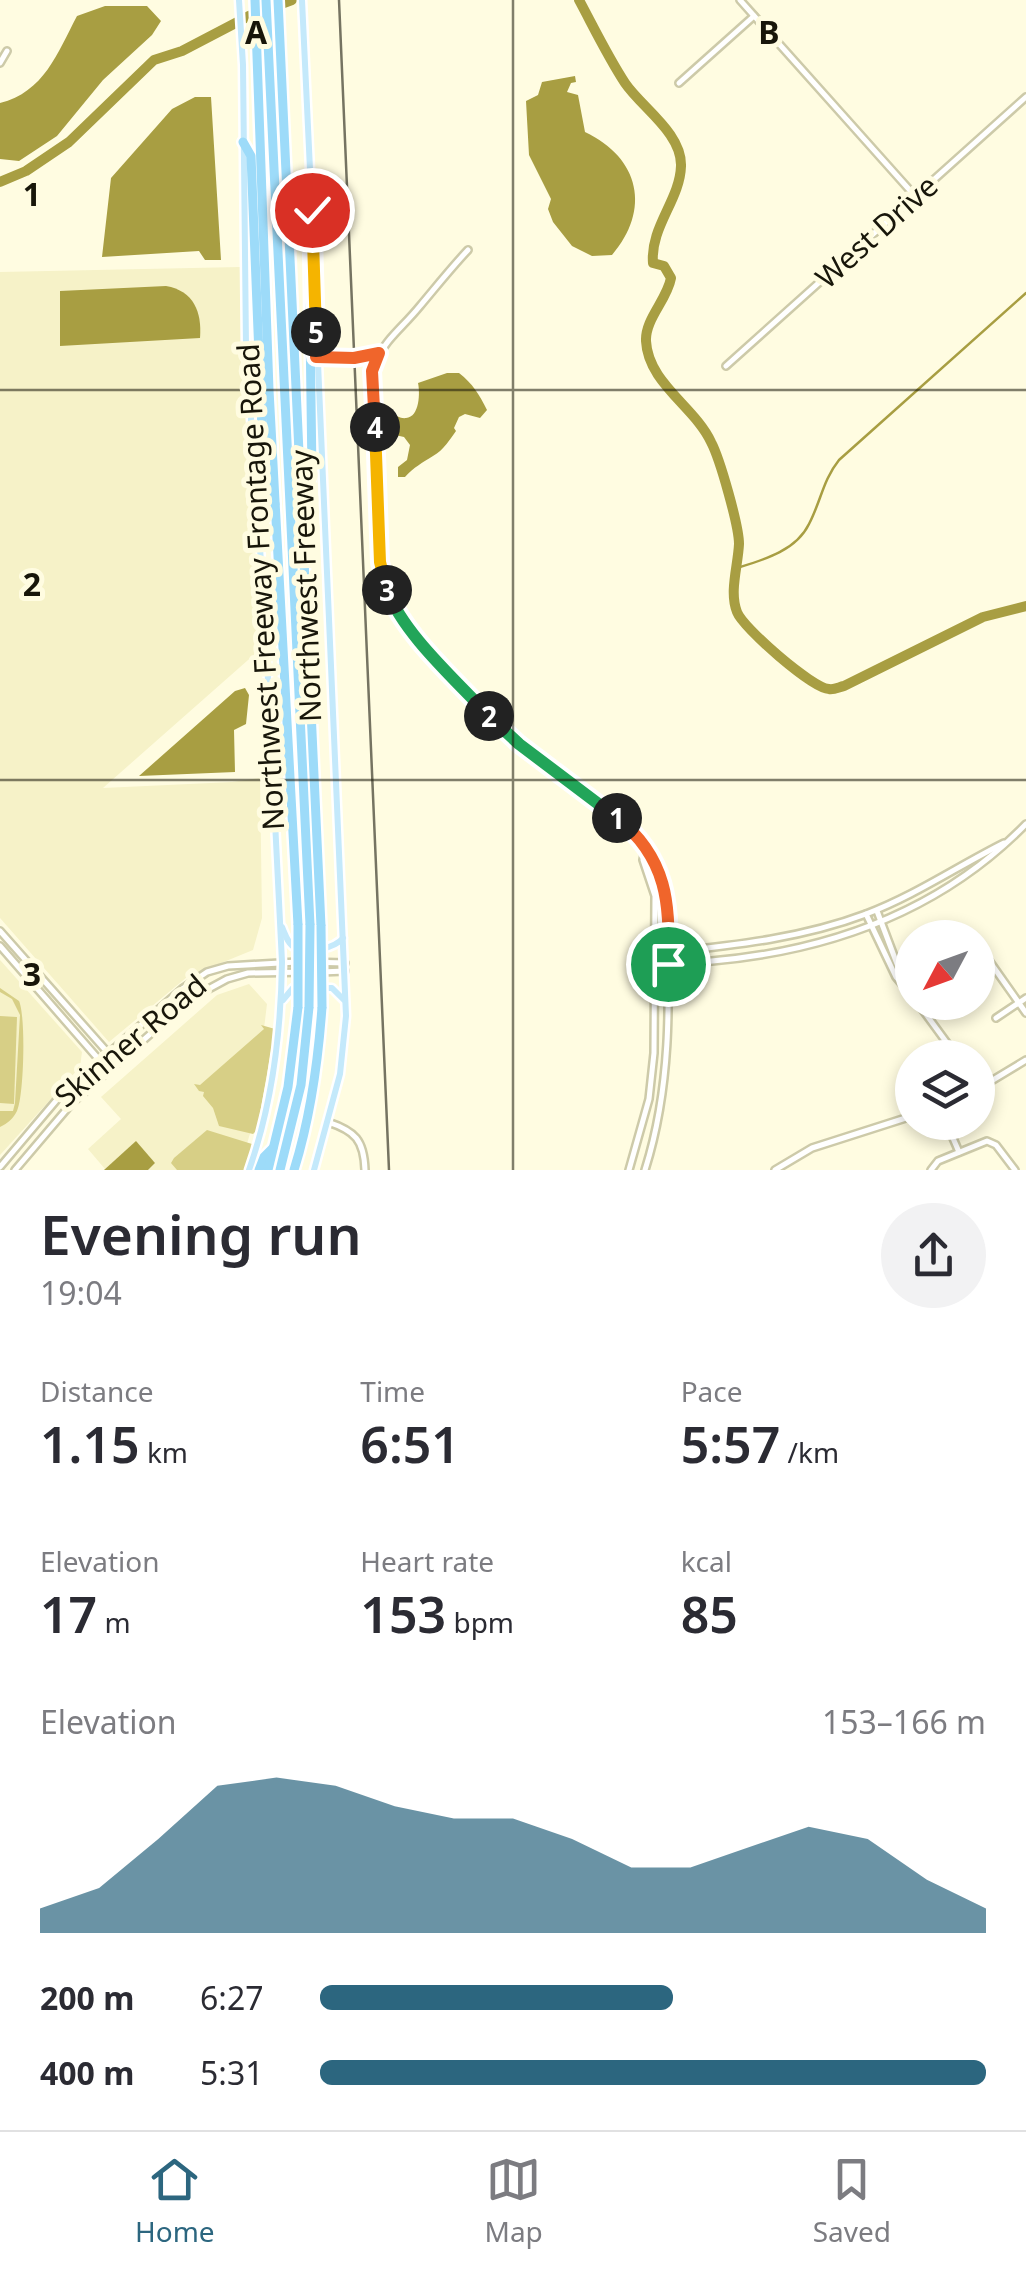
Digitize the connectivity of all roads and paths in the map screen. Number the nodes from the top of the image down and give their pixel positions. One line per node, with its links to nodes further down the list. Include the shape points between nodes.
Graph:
1 (238, 0): 12 (main road, Northwest Freeway Frontage Road)
2 (255, 0): 19 (highway, Northwest Freeway)
3 (266, 0): 49 (highway, bridge, via 310,925)
4 (278, 0): 20 (highway, Northwest Freeway)
5 (302, 0): 14 (main road)
6 (740, 0): 7 (street)
7 (754, 16): 10 (street); 13 (street)
8 (7, 50): 9 (street)
9 (0, 63)
10 (679, 83)
11 (1026, 97): 13 (street, West Drive)
12 (243, 142): 19 (highway, via 251,156 262,455); 26 (main road, Northwest Freeway Frontage Road, via 246,347)
13 (915, 196): 18 (street, West Drive)
14 (313, 233): 17 (main road); 20 (highway, via 312,472)
15 (468, 250): 16 (street)
16 (379, 353): 17 (street); 23 (street, via 372,371 380,562 394,606 488,715 626,825)
17 (316, 357): 30 (main road)
18 (726, 366)
19 (275, 504): 49 (highway, Northwest Freeway, bridge)
20 (303, 505): 69 (highway, Northwest Freeway, bridge, via 322,1006 315,1087)
21 (1026, 824): 22 (street)
22 (1012, 839): 24 (street); 27 (street)
23 (645, 849): 32 (street, via 662,875); 33 (street, via 655,896)
24 (876, 910): 25 (street); 27 (street)
25 (866, 914): 28 (street); 32 (street, via 764,942)
26 (280, 921): 30 (main road, via 297,949 333,948); 35 (main road, Northwest Freeway Frontage Road)
27 (882, 922): 28 (street); 34 (street)
28 (872, 926): 37 (street, via 798,950); 43 (street)
29 (0, 930): 38 (street)
30 (344, 937): 39 (main road)
31 (0, 946): 41 (street)
32 (668, 952): 33 (street); 37 (street)
33 (654, 954): 36 (street)
34 (895, 958)
35 (282, 962): 39 (street, Skinner Road); 42 (main road, Northwest Freeway Frontage Road); 44 (street, Skinner Road, via 228,966)
36 (654, 964): 37 (street); 72 (street, via 654,1053)
37 (668, 964): 73 (street, via 667,1066)
38 (31, 966): 41 (street); 51 (street)
39 (345, 967): 42 (street, Skinner Road); 48 (main road)
40 (995, 967): 47 (street)
41 (23, 972): 53 (street)
42 (282, 973): 45 (street, Skinner Road, via 227,978); 46 (main road, Northwest Freeway Frontage Road)
43 (895, 975)
44 (182, 989): 45 (street); 51 (street, Skinner Road)
45 (190, 999): 54 (street, Skinner Road)
46 (282, 1004): 48 (main road, via 293,988 332,988); 65 (main road, Northwest Freeway Frontage Road, via 271,1090)
47 (1025, 1005): 50 (street)
48 (346, 1006): 58 (main road)
49 (304, 1007): 60 (highway, Northwest Freeway); 68 (highway, via 301,1084)
50 (996, 1018)
51 (108, 1054): 53 (street, Skinner Road); 54 (street)
52 (1026, 1060): 56 (street)
53 (100, 1061): 55 (street); 62 (street, Skinner Road)
54 (117, 1063): 55 (street, Skinner Road)
55 (108, 1070): 64 (street, Skinner Road)
56 (995, 1079)
57 (895, 1121): 74 (street, via 812,1148)
58 (328, 1122): 70 (main road); 71 (street, via 352,1131)
59 (954, 1140): 61 (street)
60 (276, 1146): 66 (highway); 67 (highway, Northwest Freeway)
61 (959, 1152): 63 (street); 75 (street, via 991,1142)
62 (0, 1166)
63 (931, 1168)
64 (14, 1170)
65 (248, 1170)
66 (260, 1170)
67 (268, 1170)
68 (280, 1170)
69 (294, 1170)
70 (314, 1170)
71 (364, 1170)
72 (629, 1170)
73 (645, 1170)
74 (774, 1170)
75 (1015, 1170)

